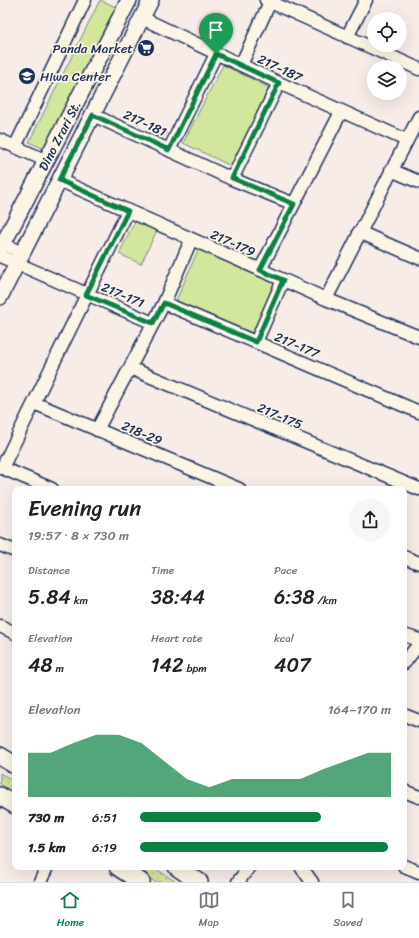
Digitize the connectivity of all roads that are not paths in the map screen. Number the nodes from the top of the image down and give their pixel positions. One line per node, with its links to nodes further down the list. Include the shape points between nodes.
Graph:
1 (85, 0): 17 (street)
2 (129, 0): 19 (main road, Dino Zrari St.)
3 (151, 0): 6 (main road, Dino Zrari St.)
4 (366, 0): 7 (street)
5 (268, 1): 7 (street); 9 (street)
6 (142, 18): 8 (street, 217-187); 13 (main road, Dino Zrari St.)
7 (347, 37): 10 (street)
8 (216, 54): 9 (street, 217-187); 18 (street)
9 (241, 65): 11 (street, 217-187)
10 (419, 69)
11 (279, 83): 12 (street, 217-187); 21 (street)
12 (341, 112): 16 (street, 217-187); 24 (street)
13 (93, 115): 18 (street, 217-181); 22 (main road, Dino Zrari St.)
14 (419, 117): 16 (street)
15 (0, 140): 17 (street)
16 (406, 140): 20 (street)
17 (15, 147): 19 (street)
18 (169, 150): 21 (street, 217-181)
19 (47, 161): 28 (main road, Dino Zrari St.)
20 (391, 170): 23 (street); 26 (street)
21 (232, 178): 24 (street, 217-181)
22 (59, 180): 25 (street, 217-179); 29 (main road, Dino Zrari St.)
23 (419, 182)
24 (294, 204): 31 (street)
25 (128, 211): 27 (street, 217-179); 33 (street)
26 (359, 232): 30 (street); 35 (street)
27 (191, 240): 31 (street, 217-179); 36 (street)
28 (1, 248): 29 (street, 217-171)
29 (20, 258): 33 (street, 217-171); 34 (main road, Dino Zrari St.)
30 (419, 258)
31 (260, 270): 32 (street, 217-179)
32 (283, 280): 35 (street, 217-179); 39 (street)
33 (86, 295): 37 (street, 217-171); 41 (street)
34 (0, 297)
35 (326, 299): 38 (street, 217-179)
36 (164, 303): 37 (street); 39 (street, 217-177)
37 (153, 323): 40 (street)
38 (419, 337)
39 (256, 342): 42 (street, 217-177)
40 (130, 368): 43 (street); 48 (street, 217-175)
41 (34, 403): 43 (street, 218-29); 44 (street)
42 (419, 412)
43 (97, 430): 45 (street, 218-29)
44 (1, 468): 46 (street)
45 (213, 484): 47 (street, 218-29)
46 (45, 486)
47 (223, 486)
48 (419, 489)
49 (0, 545): 50 (street)
50 (12, 550)
51 (407, 557): 52 (street)
52 (419, 563)
53 (0, 626): 54 (street)
54 (12, 632)
55 (407, 636): 56 (street)
56 (419, 640)
57 (419, 644): 58 (street)
58 (407, 659)
59 (407, 716): 60 (street)
60 (419, 721)
61 (0, 756): 62 (highway)
62 (12, 763)
63 (407, 792): 65 (street)
64 (0, 796): 66 (highway)
65 (419, 797)
66 (12, 802)
67 (407, 867): 72 (street)
68 (46, 870): 74 (street)
69 (181, 870): 76 (highway)
70 (247, 870): 77 (street)
71 (303, 870): 78 (street)
72 (419, 872)
73 (121, 873): 75 (highway)
74 (40, 882)
75 (141, 882)
76 (199, 882)
77 (238, 882)
78 (312, 882)

